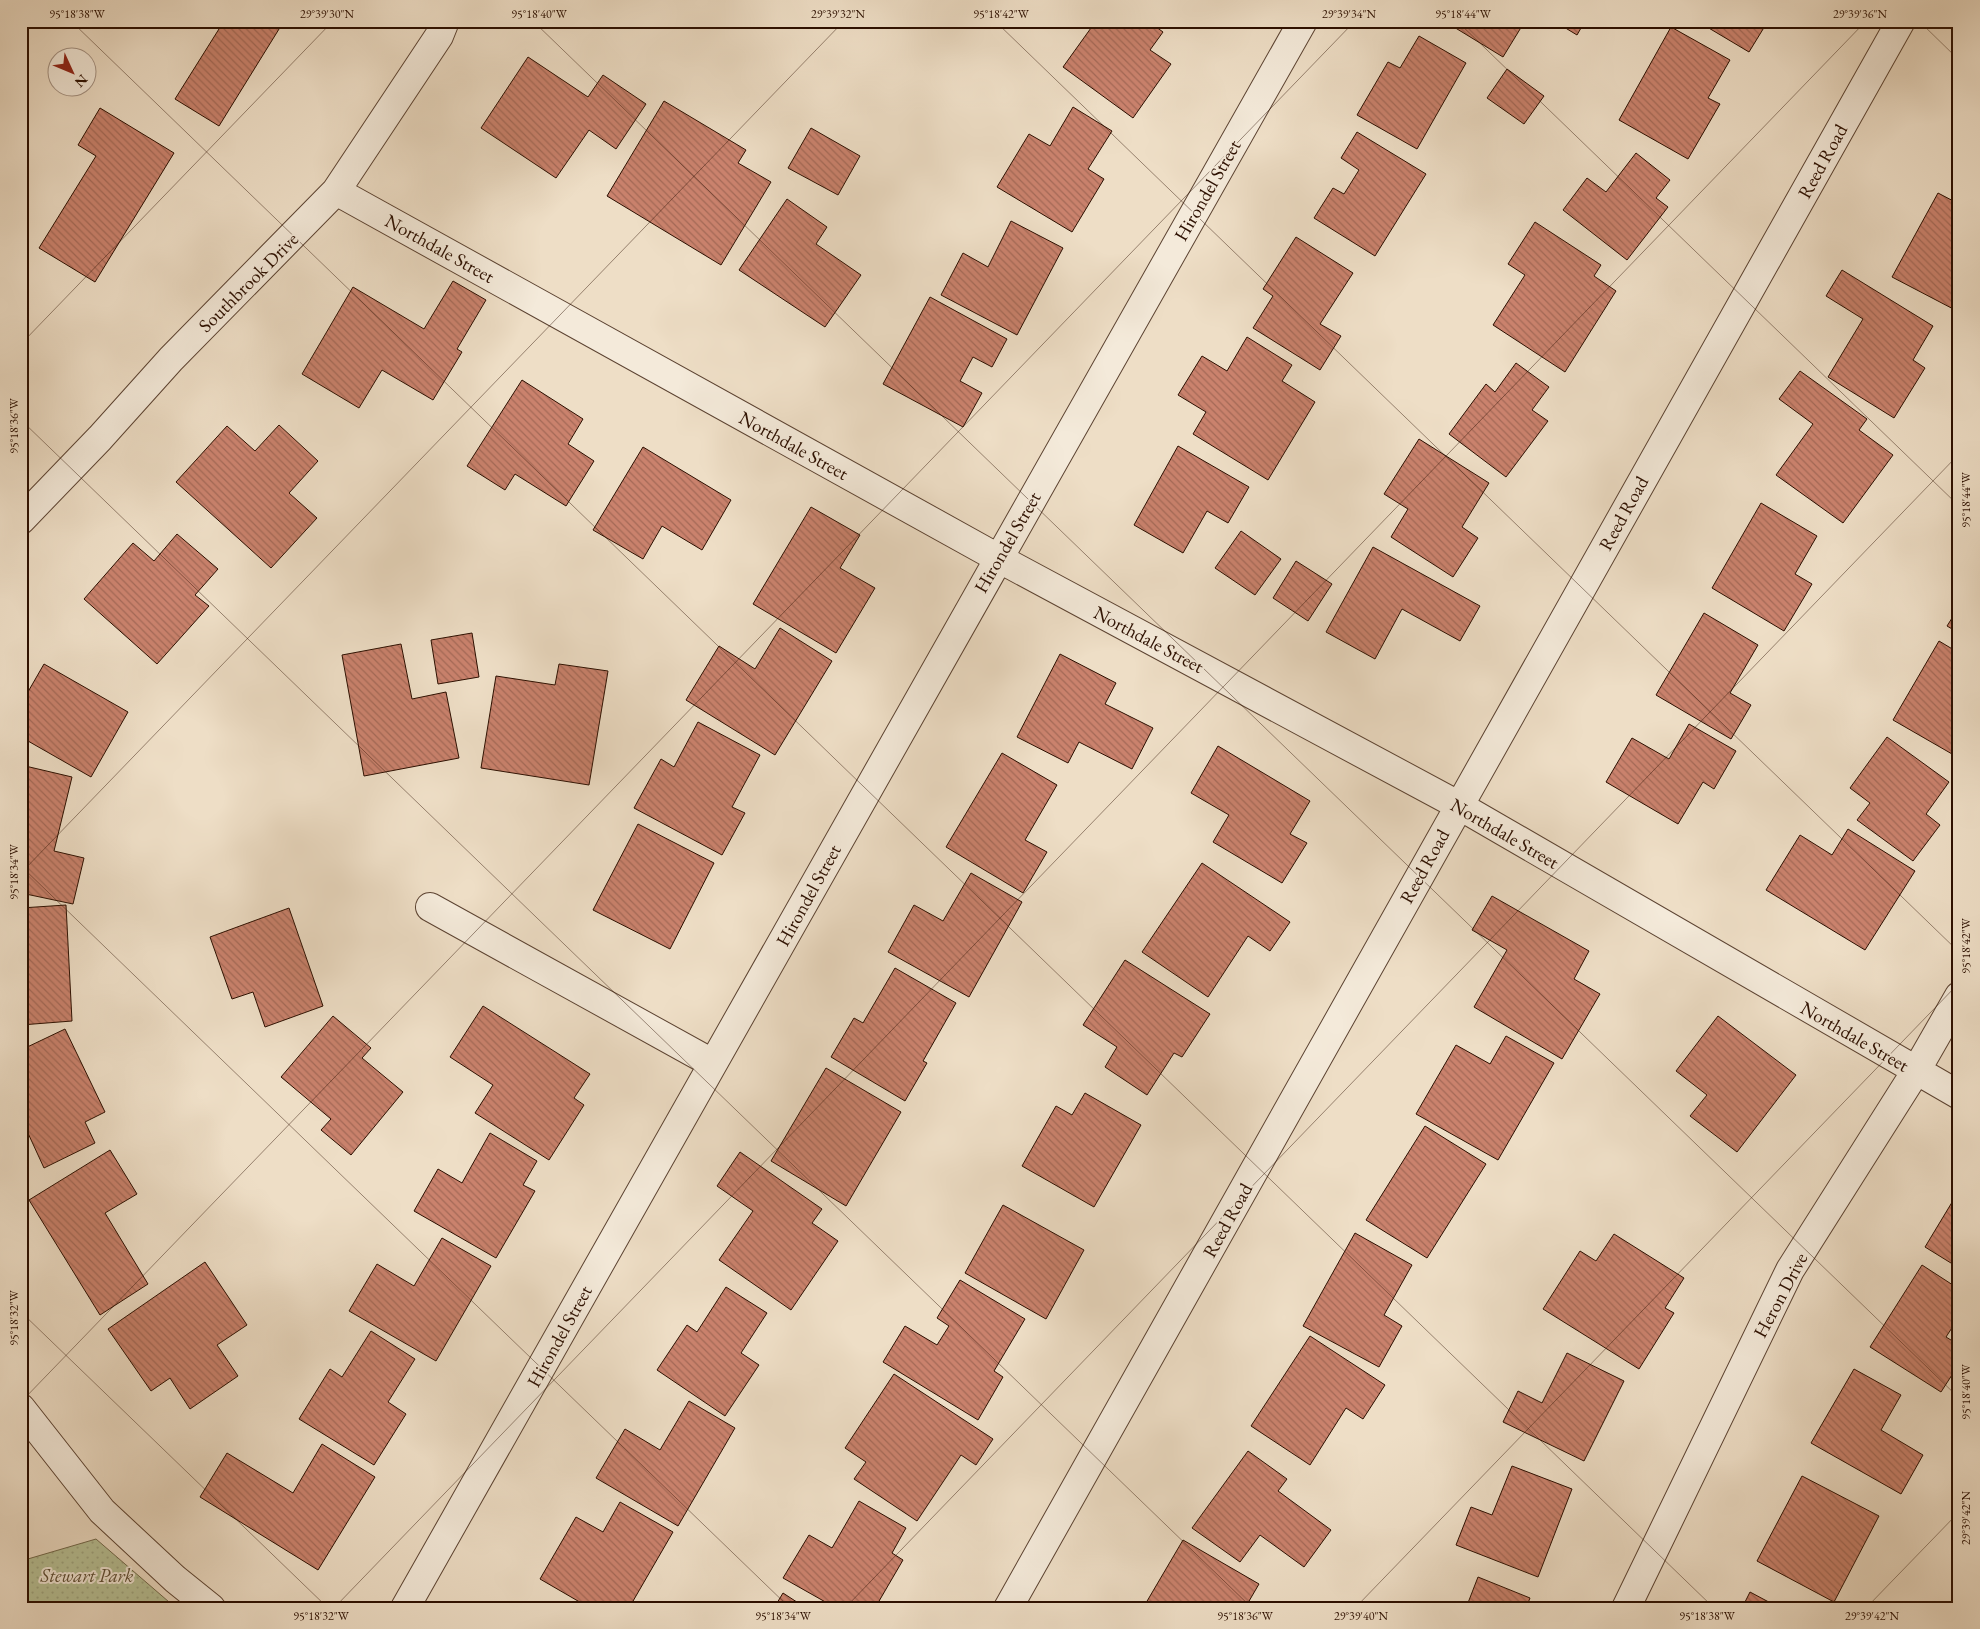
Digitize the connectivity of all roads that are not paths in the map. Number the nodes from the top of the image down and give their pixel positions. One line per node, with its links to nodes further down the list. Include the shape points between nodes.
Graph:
1 (446, 21): 4 (street, Southbrook Drive, via 440,36)
2 (1302, 21): 6 (street, Hirondel Street)
3 (1901, 21): 7 (street, Reed Road)
4 (336, 191): 5 (street, Southbrook Drive, via 171,359); 6 (street, Northdale Street)
5 (21, 520)
6 (998, 558): 7 (street, Northdale Street); 10 (street, Hirondel Street)
7 (1458, 805): 11 (street, Northdale Street); 16 (street, Reed Road)
8 (430, 907): 10 (street)
9 (1959, 996): 11 (street, Heron Drive)
10 (712, 1064): 15 (street, Hirondel Street)
11 (1916, 1071): 12 (street, Northdale Street); 17 (street, Heron Drive, via 1790,1270)
12 (1959, 1095)
13 (21, 1408): 14 (street, via 102,1511)
14 (211, 1608)
15 (405, 1608)
16 (1008, 1608)
17 (1626, 1608)

